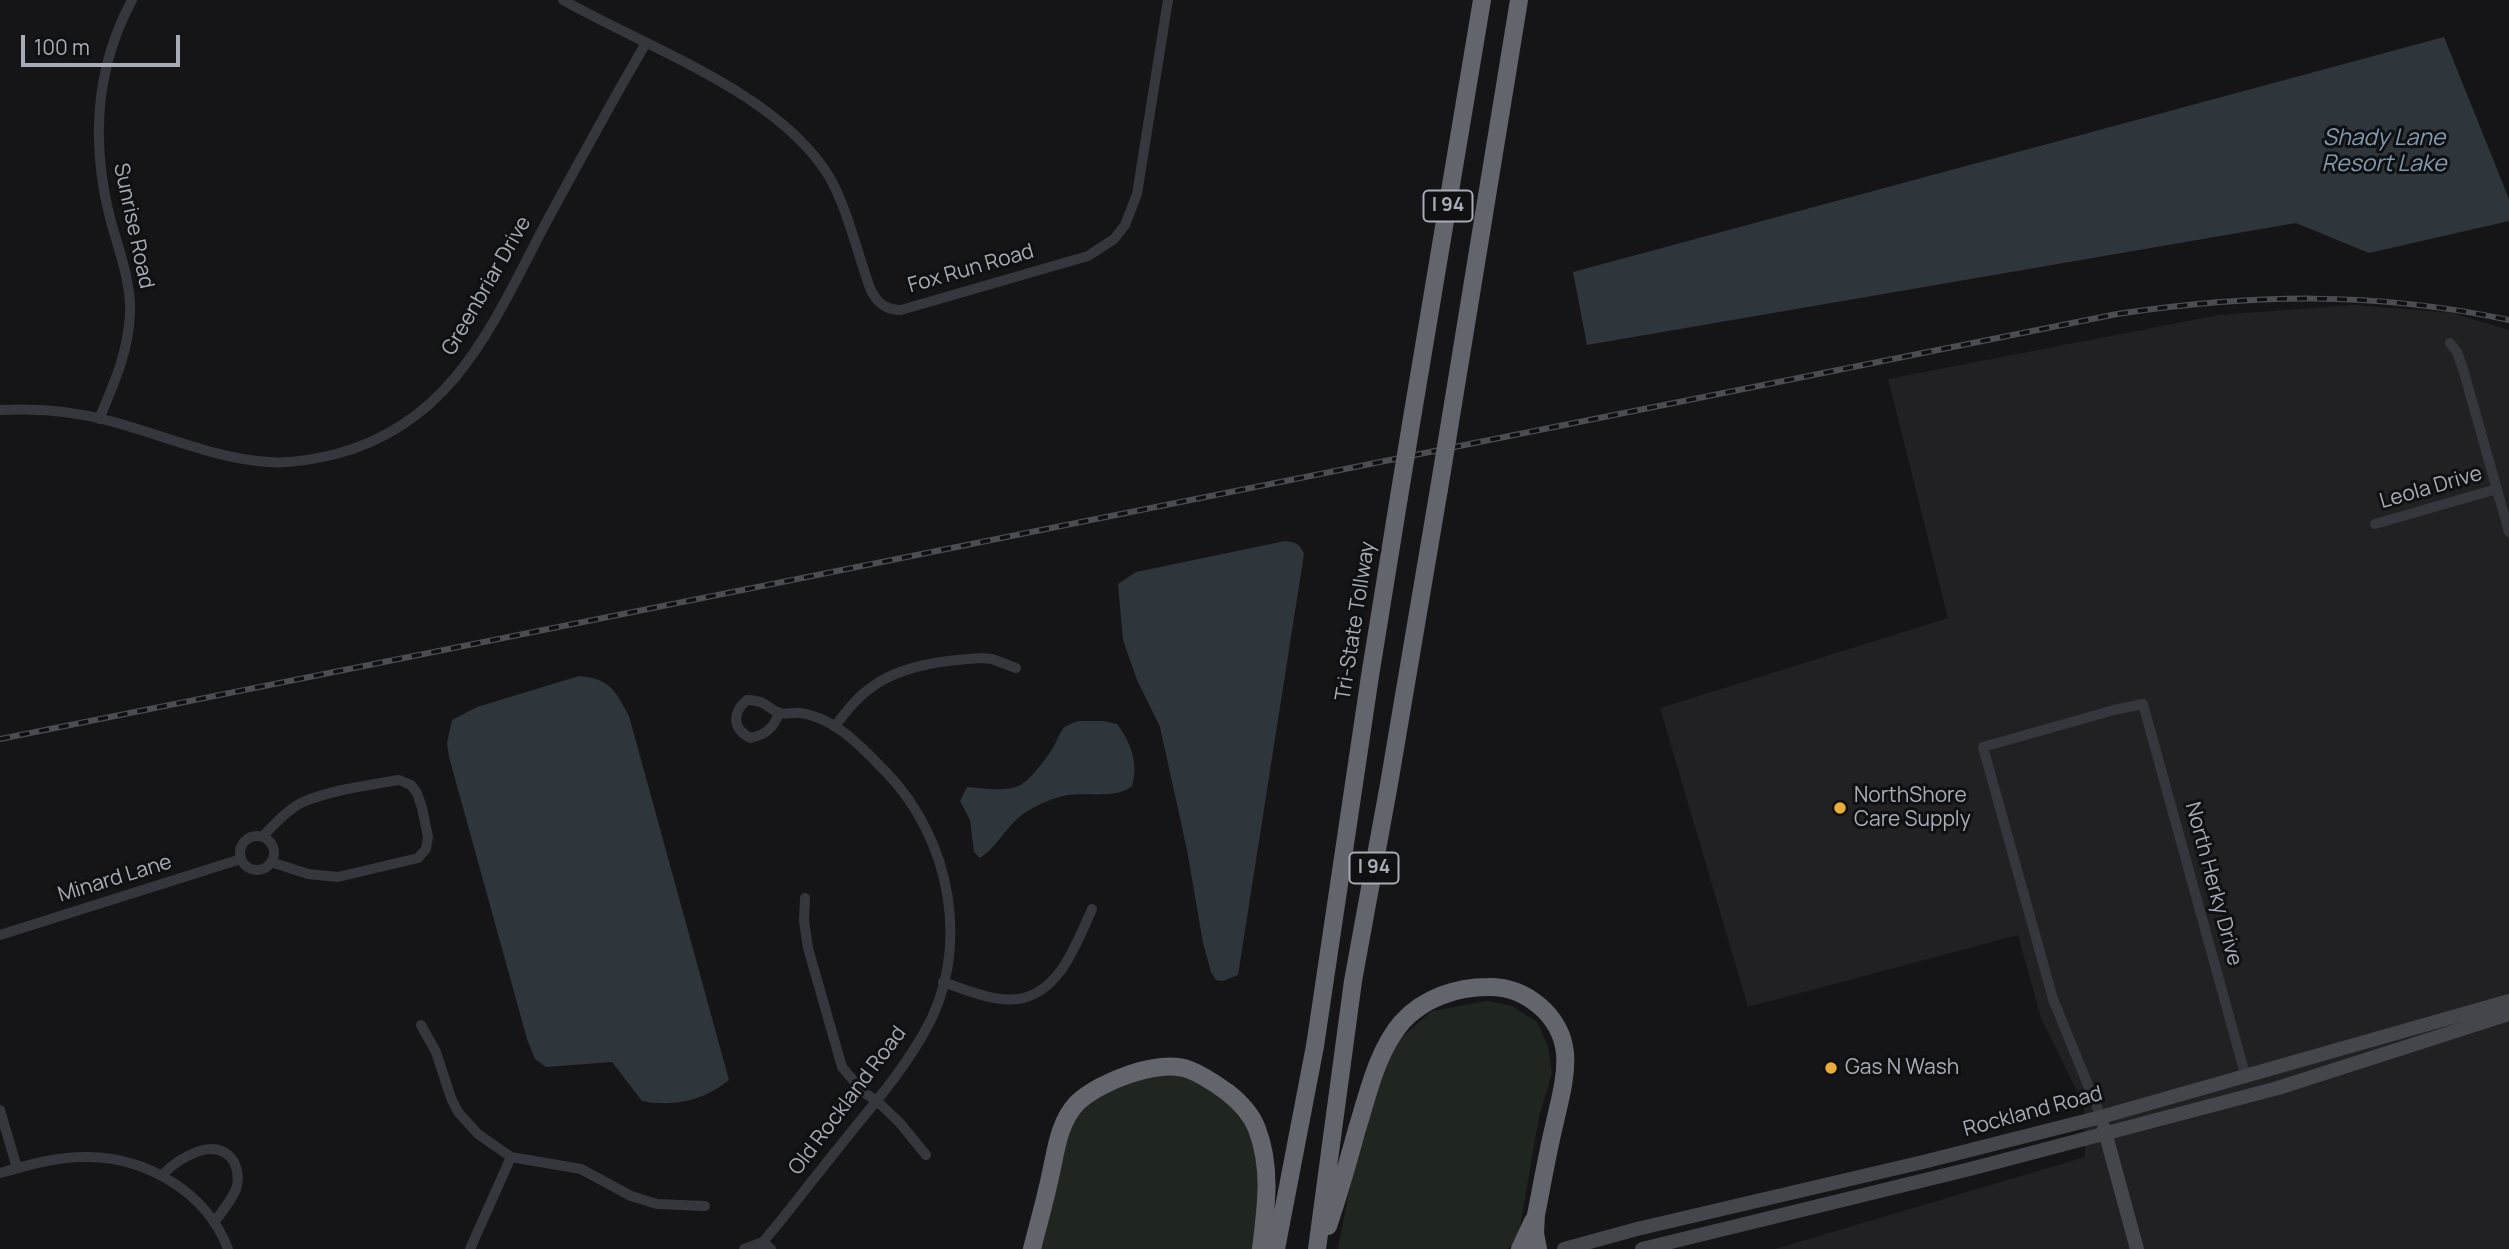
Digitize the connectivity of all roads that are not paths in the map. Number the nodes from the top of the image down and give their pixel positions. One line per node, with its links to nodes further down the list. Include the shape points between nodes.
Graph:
1 (132, 0): 9 (street, Sunrise Road, via 103,77 98,124 103,188 130,309 120,369)
2 (563, 0): 6 (street, Fox Run Road)
3 (1168, 0): 6 (street, Fox Run Road, via 1137,194 1114,239 1088,256 901,310 891,310 874,298 831,179 811,151 757,104)
4 (1482, 0): 45 (highway, Tri-State Tollway / I 94, bridge, via 1370,676 1315,1046)
5 (1519, 0): 46 (highway, I 94, bridge, via 1353,982)
6 (646, 43): 9 (street, Greenbriar Drive, via 480,346 453,382 418,416 358,448 307,460 271,462 214,454)
7 (2450, 343): 10 (street, via 2463,369)
8 (0, 410): 9 (street, Greenbriar Drive, via 29,409)
9 (99, 419)
10 (2497, 489): 11 (street, Leola Drive); 12 (street)
11 (2375, 524)
12 (2509, 532)
13 (1016, 668): 15 (street, via 981,658 912,669 873,686)
14 (779, 713): 14 (street, Old Rockland Road, via 768,731 750,738 736,718 738,708 747,700 761,701); 15 (street, Old Rockland Road, via 801,713)
15 (835, 726): 22 (street, Old Rockland Road, via 898,784 925,825 950,907 951,941)
16 (262, 837): 17 (street, Minard Lane, via 246,840 240,849); 18 (street, via 273,848); 18 (street, Minard Lane, via 301,803 317,798 399,780 417,793 428,837 418,858 338,877 308,874)
17 (241, 859): 18 (street, Minard Lane, via 252,869); 21 (street, Minard Lane)
18 (271, 862)
19 (805, 898): 27 (street, via 808,948 842,1067)
20 (1092, 909): 22 (street, via 1072,954 1036,993 1018,999 996,998)
21 (0, 935)
22 (943, 982): 27 (street, Old Rockland Road, via 926,1030)
23 (2509, 1001): 26 (main road, Rockland Road)
24 (2509, 1014): 30 (main road, Rockland Road, via 2278,1088)
25 (421, 1025): 32 (street, via 458,1112 478,1134)
26 (2245, 1074): 29 (main road, Rockland Road); 29 (street, North Herky Drive, via 2143,704 1983,747 2053,999)
27 (877, 1101): 31 (street); 39 (street, Old Rockland Road)
28 (0, 1110): 33 (street)
29 (2101, 1116): 30 (main road); 49 (main road, Rockland Road)
30 (2105, 1134): 50 (main road, Rockland Road); 51 (main road)
31 (926, 1156)
32 (511, 1157): 36 (street, via 581,1169 631,1196 657,1204); 41 (street)
33 (17, 1168): 34 (street); 35 (street, via 87,1157 127,1162)
34 (0, 1173)
35 (162, 1175): 38 (street); 38 (street, via 197,1151 221,1151 229,1156 238,1180)
36 (705, 1206)
37 (1536, 1215): 46 (highway, via 1564,1078 1561,1039 1545,1011 1531,998 1496,986 1468,988 1430,1000 1403,1022 1386,1047); 47 (highway); 48 (highway)
38 (214, 1222): 40 (street)
39 (764, 1247): 42 (street)
40 (228, 1249)
41 (470, 1249)
42 (744, 1249)
43 (1032, 1249): 44 (highway, via 1058,1135 1076,1104 1131,1073 1167,1067 1189,1069 1219,1086 1248,1112 1255,1125 1268,1175)
44 (1261, 1249)
45 (1276, 1249)
46 (1318, 1249)
47 (1520, 1249)
48 (1538, 1249)
49 (1564, 1249)
50 (1642, 1249)
51 (2137, 1249)

